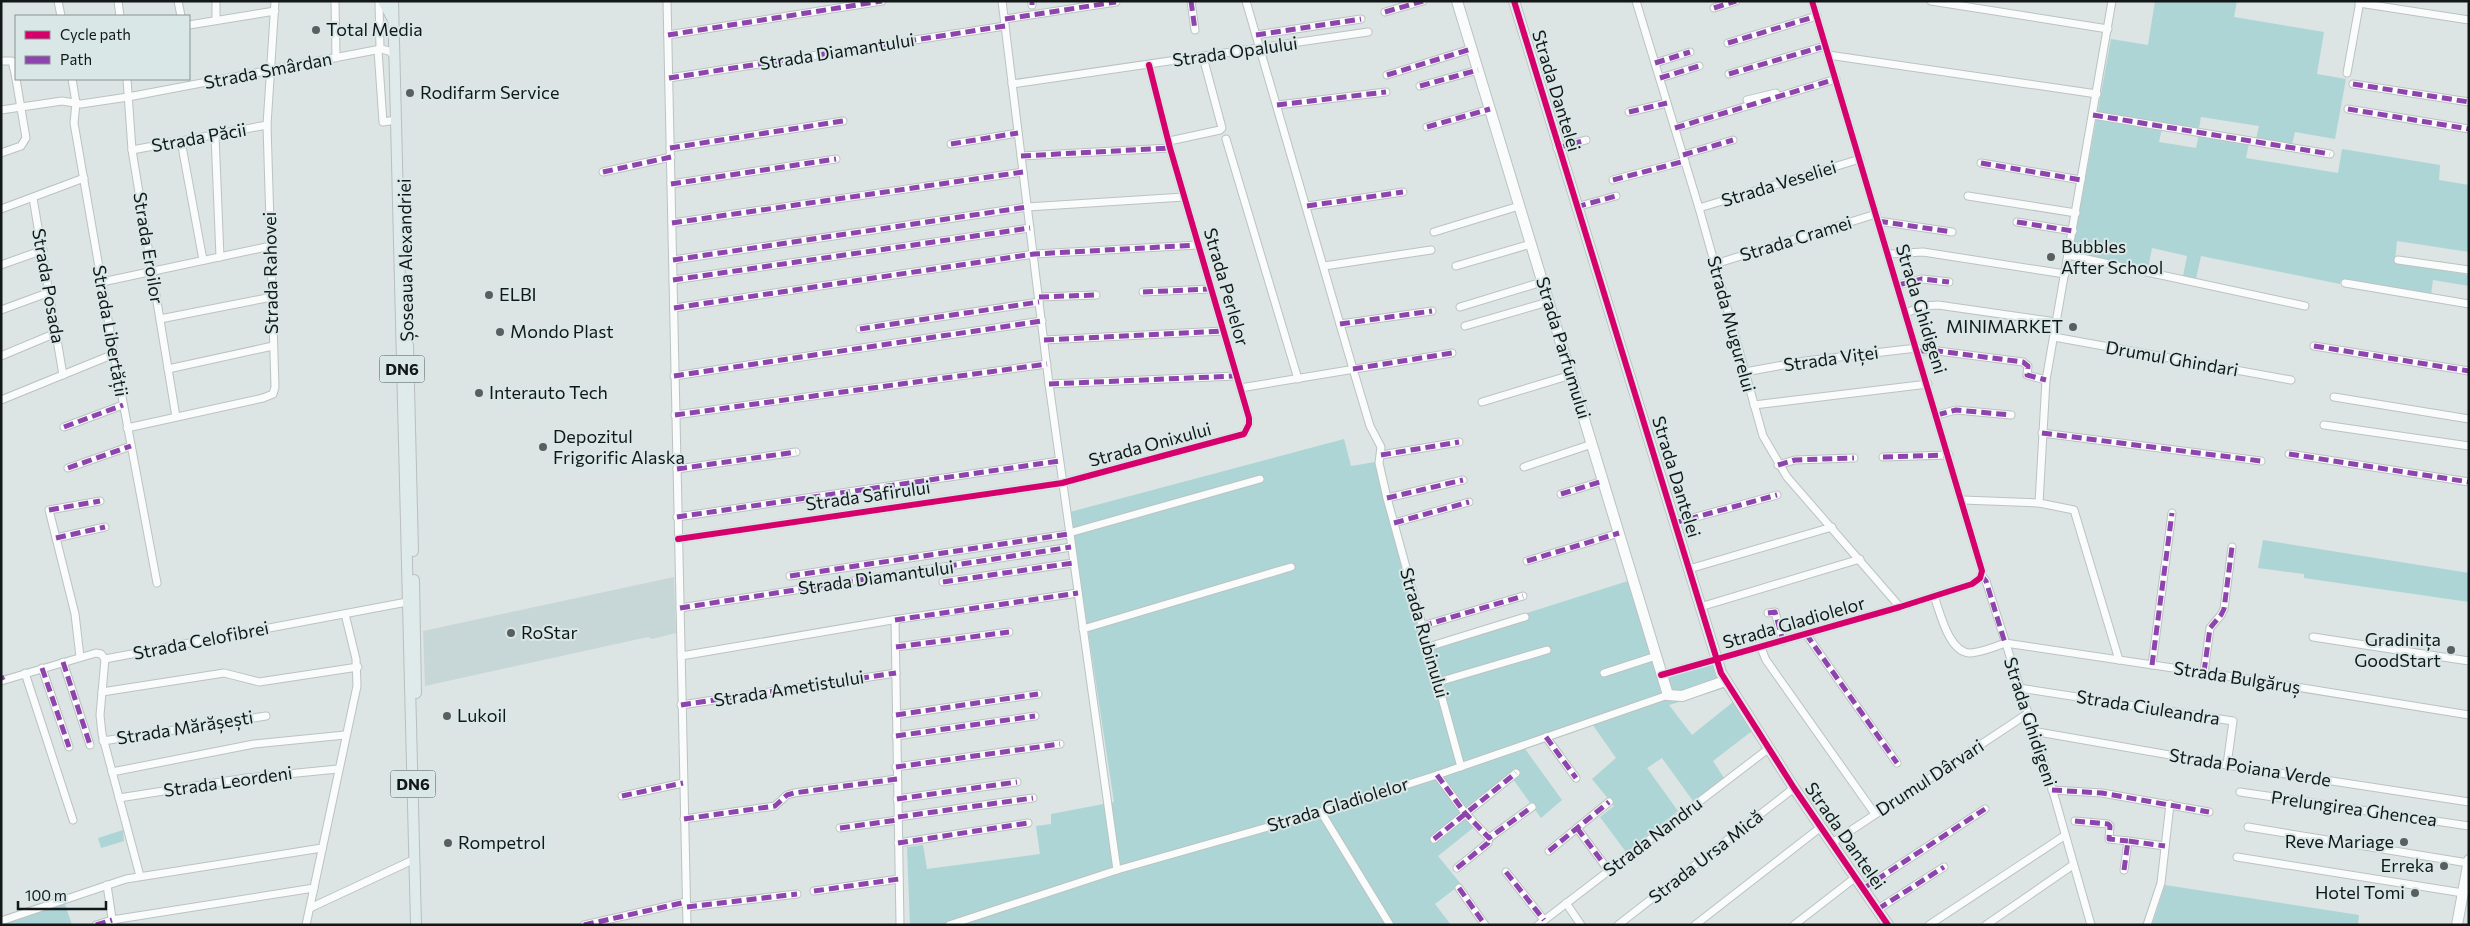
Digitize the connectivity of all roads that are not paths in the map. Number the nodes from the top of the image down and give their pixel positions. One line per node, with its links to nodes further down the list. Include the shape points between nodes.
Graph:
1 (58, 1): 28 (street)
2 (118, 1): 29 (street)
3 (178, 1): 30 (street)
4 (216, 1): 33 (street)
5 (275, 1): 26 (street, Strada Rahovei)
6 (335, 1): 52 (street)
7 (381, 1): 35 (main road); 45 (street)
8 (393, 1): 35 (main road, Șoseaua Alexandriei / DN6)
9 (399, 1): 322 (main road, Șoseaua Alexandriei / DN6, via 416,666 416,707)
10 (667, 1): 41 (street)
11 (1002, 1): 36 (street)
12 (1191, 1): 39 (street)
13 (1246, 1): 42 (street, Strada Rubinului)
14 (1422, 1): 27 (street)
15 (1457, 1): 47 (street, Strada Parfumului)
16 (1514, 1): 102 (street, Strada Dantelei)
17 (1636, 1): 54 (street, Strada Mugurelui)
18 (1736, 1): 25 (street)
19 (1812, 1): 31 (street, Strada Ghidigeni)
20 (1931, 1): 38 (street)
21 (2112, 1): 38 (street)
22 (880, 2): 41 (street)
23 (1116, 2): 36 (street, Strada Diamantului)
24 (2359, 2): 34 (street); 59 (street)
25 (1714, 8)
26 (275, 10): 33 (street); 58 (street, Strada Rahovei)
27 (1384, 12)
28 (61, 15)
29 (120, 15)
30 (181, 15)
31 (1817, 16): 43 (street); 44 (street, Strada Ghidigeni)
32 (1361, 19): 42 (street)
33 (216, 20): 37 (street)
34 (2469, 20)
35 (394, 21): 50 (main road, Șoseaua Alexandriei / DN6)
36 (1005, 23): 64 (street, Strada Diamantului); 69 (street)
37 (190, 25)
38 (2108, 28): 73 (street)
39 (1195, 30)
40 (1368, 32): 46 (street, Strada Opalului)
41 (668, 35): 64 (street)
42 (1256, 35): 46 (street, Strada Rubinului)
43 (1728, 44)
44 (1826, 46): 49 (street, Strada Ghidigeni); 61 (street)
45 (380, 49): 50 (street); 52 (street, Strada Smârdan); 86 (street, via 383,122)
46 (1260, 49): 51 (street, Strada Opalului); 79 (street, Strada Rubinului)
47 (1472, 49): 57 (street, Strada Parfumului); 62 (street)
48 (1690, 52): 54 (street)
49 (1828, 55): 63 (street, Strada Ghidigeni); 73 (street)
50 (395, 57): 86 (main road, Șoseaua Alexandriei / DN6)
51 (1203, 57): 55 (street, Strada Opalului); 95 (street, via 1222,128)
52 (336, 58): 58 (street, Strada Smârdan)
53 (1, 61): 60 (street, via 12,61)
54 (1655, 63): 65 (street, Strada Mugurelui)
55 (1149, 65): 69 (street, Strada Opalului); 101 (street, Strada Perlelor)
56 (1700, 66): 65 (street)
57 (1478, 70): 71 (street); 81 (street, Strada Parfumului)
58 (272, 71): 74 (street, Strada Smârdan); 88 (street, Strada Rahovei)
59 (2347, 73)
60 (15, 74)
61 (1729, 74)
62 (1387, 75)
63 (1835, 77): 75 (street); 90 (street); 110 (street, Strada Ghidigeni)
64 (669, 78): 100 (street)
65 (1660, 78): 78 (street, Strada Mugurelui)
66 (16, 80): 80 (street)
67 (72, 80): 77 (street, Strada Libertății)
68 (126, 80): 74 (street, Strada Eroilor)
69 (1012, 84): 92 (street)
70 (2352, 84): 76 (street)
71 (1420, 86)
72 (1386, 92): 79 (street)
73 (2096, 94): 85 (street)
74 (128, 97): 77 (street, Strada Smârdan); 103 (street, Strada Eroilor)
75 (1747, 100)
76 (2469, 102)
77 (76, 103): 80 (street, Strada Smârdan, via 62,101); 114 (street, Strada Libertății, via 74,123)
78 (1668, 103): 84 (street); 90 (street, Strada Mugurelui)
79 (1277, 105): 123 (street, Strada Rubinului)
80 (21, 107): 82 (street, Strada Smârdan); 104 (street, via 24,143)
81 (1490, 109): 89 (street); 124 (street, Strada Parfumului)
82 (1, 110)
83 (2348, 110): 91 (street)
84 (1629, 112)
85 (2093, 115): 105 (street); 116 (street)
86 (396, 120): 274 (main road, Șoseaua Alexandriei / DN6)
87 (843, 121): 100 (street)
88 (267, 125): 93 (street, Strada Păcii); 139 (street, Strada Rahovei)
89 (1427, 126)
90 (1675, 128): 108 (street, Strada Mugurelui)
91 (2469, 129)
92 (1018, 134): 99 (street); 106 (street)
93 (215, 135): 98 (street, Strada Păcii); 145 (street)
94 (1226, 139): 201 (street)
95 (1174, 140)
96 (1586, 140): 102 (street)
97 (1733, 140): 108 (street)
98 (181, 141): 103 (street, Strada Păcii); 146 (street)
99 (951, 144)
100 (670, 148): 107 (street)
101 (1170, 148): 106 (street); 121 (street, Strada Perlelor)
102 (1557, 148): 126 (street, Strada Dantelei)
103 (132, 150): 154 (street, Strada Eroilor)
104 (1, 153)
105 (2330, 154)
106 (1021, 156): 113 (street)
107 (670, 157): 112 (street); 117 (street)
108 (1684, 158): 115 (street); 127 (street, Strada Mugurelui)
109 (836, 159): 117 (street)
110 (1860, 159): 127 (street, Strada Veseliei); 130 (street, Strada Ghidigeni)
111 (1981, 163): 116 (street)
112 (604, 172)
113 (1023, 172): 125 (street); 132 (street)
114 (84, 178): 122 (street); 157 (street, Strada Libertății)
115 (1613, 180)
116 (2082, 180): 129 (street)
117 (671, 184): 132 (street)
118 (1403, 192): 123 (street)
119 (1616, 196): 126 (street)
120 (1968, 196): 129 (street)
121 (1184, 197): 125 (street); 138 (street, Strada Perlelor)
122 (33, 198): 128 (street); 140 (street, Strada Posada)
123 (1307, 206): 151 (street, Strada Rubinului)
124 (1519, 206): 135 (street); 137 (street, Strada Parfumului)
125 (1027, 207): 133 (street); 147 (street)
126 (1576, 207): 253 (street, Strada Dantelei)
127 (1699, 208): 149 (street, Strada Mugurelui)
128 (1, 209)
129 (2076, 213): 134 (street)
130 (1877, 217): 136 (street); 143 (street, Strada Ghidigeni); 149 (street, Strada Cramei)
131 (2017, 222): 134 (street)
132 (672, 223): 147 (street)
133 (1030, 228): 142 (street); 156 (street)
134 (2073, 231): 144 (street)
135 (1434, 232)
136 (1952, 232)
137 (1531, 244): 152 (street); 158 (street, Strada Parfumului)
138 (1198, 245): 142 (street); 162 (street, Strada Perlelor)
139 (271, 246): 145 (street); 166 (street, Strada Rahovei)
140 (43, 250): 150 (street); 163 (street, Strada Posada)
141 (1432, 250): 151 (street)
142 (1034, 254): 167 (street); 172 (street)
143 (1889, 254): 155 (street, via 1923,252); 161 (street, Strada Ghidigeni)
144 (2068, 255): 155 (street); 170 (street)
145 (220, 257): 146 (street)
146 (202, 260): 154 (street)
147 (673, 260): 156 (street)
148 (2398, 260): 153 (street)
149 (1715, 264): 196 (street, Strada Mugurelui)
150 (1, 265)
151 (1324, 266): 179 (street, Strada Rubinului)
152 (1456, 266)
153 (2469, 270)
154 (152, 271): 157 (street); 176 (street, Strada Eroilor)
155 (2065, 274): 178 (street)
156 (673, 280): 172 (street)
157 (102, 282): 190 (street, Strada Libertății)
158 (1542, 282): 168 (street, Strada Parfumului); 171 (street)
159 (1949, 282): 161 (street, via 1917,279)
160 (2345, 283): 169 (street)
161 (1898, 285): 175 (street, Strada Ghidigeni)
162 (1211, 289): 164 (street); 182 (street, Strada Perlelor)
163 (50, 292): 173 (street); 183 (street, Strada Posada)
164 (1143, 292)
165 (1096, 295): 167 (street)
166 (272, 297): 176 (street); 186 (street, Strada Rahovei)
167 (1039, 300): 177 (street); 181 (street)
168 (1548, 302): 180 (street); 198 (street, Strada Parfumului)
169 (2469, 304)
170 (2305, 306)
171 (1460, 307)
172 (674, 308): 199 (street)
173 (1, 310)
174 (1432, 311): 179 (street)
175 (1906, 313): 178 (street, via 1923,306 1938,305); 188 (street, Strada Ghidigeni)
176 (160, 320): 193 (street, Strada Eroilor)
177 (1042, 321): 185 (street); 199 (street)
178 (2056, 322): 184 (street)
179 (1340, 324): 194 (street, Strada Rubinului)
180 (1465, 326)
181 (860, 329)
182 (1223, 330): 185 (street); 200 (street, Strada Perlelor)
183 (56, 333): 191 (street); 197 (street, Strada Posada)
184 (2054, 337): 202 (street); 203 (street, Drumul Ghindari)
185 (1044, 340): 192 (street)
186 (273, 346): 193 (street); 215 (street, Strada Rahovei, via 273,394)
187 (2314, 346): 195 (street)
188 (1917, 350): 196 (street, Strada Viței, via 1805,361); 202 (street, via 2022,362 2028,366 2029,378); 205 (street, Strada Ghidigeni)
189 (1452, 353): 194 (street)
190 (114, 354): 197 (street); 210 (street, Strada Libertății)
191 (1, 356)
192 (1047, 364): 204 (street); 212 (street)
193 (168, 369): 215 (street, Strada Eroilor)
194 (1353, 369): 201 (street); 228 (street, Strada Rubinului)
195 (2469, 371)
196 (1745, 372): 211 (street, Strada Mugurelui)
197 (63, 375): 208 (street)
198 (1571, 375): 209 (street); 223 (street, Strada Parfumului)
199 (674, 376): 212 (street)
200 (1236, 376): 204 (street); 206 (street, Strada Perlelor)
201 (1298, 379): 206 (street)
202 (2046, 380): 220 (street)
203 (2291, 380)
204 (1049, 384): 232 (street)
205 (1928, 384): 211 (street); 213 (street, Strada Ghidigeni)
206 (1240, 388): 221 (street, Strada Perlelor, via 1249,418)
207 (2334, 397): 216 (street)
208 (1, 400)
209 (1482, 402)
210 (123, 405): 218 (street); 219 (street, Strada Libertății)
211 (1754, 405): 234 (street, Strada Mugurelui)
212 (675, 415): 237 (street)
213 (1937, 415): 214 (street, via 1956,410); 229 (street, Strada Ghidigeni)
214 (2011, 415)
215 (176, 417): 219 (street, Strada Rahovei)
216 (2469, 419)
217 (2324, 425): 225 (street)
218 (64, 427)
219 (127, 428): 224 (street, Strada Libertății)
220 (2042, 433): 233 (street); 249 (street)
221 (1244, 434): 242 (street, Strada Onixului)
222 (1459, 442): 228 (street)
223 (1592, 444): 235 (street); 240 (street, Strada Parfumului)
224 (131, 446): 236 (street); 270 (street, Strada Libertății)
225 (2469, 446)
226 (796, 452): 237 (street)
227 (2289, 454): 241 (street)
228 (1381, 455): 245 (street, Strada Rubinului, via 1379,463)
229 (1949, 455): 230 (street); 246 (street, Strada Ghidigeni)
230 (1883, 457)
231 (1854, 458): 234 (street, via 1795,460)
232 (1060, 461): 242 (street); 251 (street)
233 (2261, 462)
234 (1778, 464): 255 (street, Strada Mugurelui)
235 (1524, 467)
236 (68, 468)
237 (677, 470): 251 (street)
238 (1260, 479): 257 (street)
239 (1463, 480): 245 (street)
240 (1603, 481): 243 (street); 256 (street, Strada Parfumului)
241 (2469, 482)
242 (1062, 483): 257 (street); 259 (street, Strada Safirului)
243 (1562, 494)
244 (1777, 495): 253 (street)
245 (1387, 498): 252 (street, Strada Rubinului)
246 (1963, 500): 249 (street); 267 (street, Strada Ghidigeni, via 1982,565)
247 (100, 501): 258 (street, via 49,510)
248 (1469, 502): 252 (street)
249 (2039, 504): 297 (street, via 2074,510)
250 (2172, 513): 301 (street)
251 (677, 517): 259 (street)
252 (1394, 523): 282 (street, Strada Rubinului)
253 (1674, 523): 266 (street, Strada Dantelei)
254 (105, 527): 258 (street)
255 (1832, 527): 262 (street, Strada Mugurelui); 266 (street)
256 (1619, 533): 263 (street); 295 (street, Strada Parfumului)
257 (1069, 534): 261 (street); 268 (street)
258 (56, 538): 293 (street)
259 (678, 539): 277 (street)
260 (2232, 546): 304 (street, via 2224,609 2210,628)
261 (1071, 547): 264 (street); 277 (street, Strada Diamantului)
262 (1860, 559): 275 (street); 276 (street, Strada Mugurelui)
263 (1527, 560)
264 (1073, 563): 269 (street); 271 (street)
265 (1291, 567): 283 (street)
266 (1689, 569): 275 (street, Strada Dantelei)
267 (1981, 575): 273 (street, via 1977,582); 288 (street, Strada Ghidigeni, via 1986,581)
268 (790, 576)
269 (943, 582)
270 (157, 583)
271 (1078, 593): 281 (street); 283 (street)
272 (1523, 596): 282 (street)
273 (1934, 596): 276 (street, Strada Gladiolelor); 288 (street, Strada Ghidigeni, via 1950,638 1960,650 1973,652)
274 (407, 602): 278 (street, Strada Celofibrei); 322 (main road, Șoseaua Alexandriei / DN6)
275 (1700, 607): 298 (street, Strada Dantelei)
276 (1900, 607): 285 (street, Strada Gladiolelor)
277 (680, 608): 294 (street)
278 (345, 614): 296 (street, Strada Celofibrei); 303 (street)
279 (1768, 614): 287 (street, via 1775,612)
280 (1525, 617): 290 (street)
281 (895, 620): 289 (street); 294 (street)
282 (1422, 626): 290 (street, Strada Rubinului)
283 (1083, 629): 385 (street)
284 (1009, 632): 289 (street)
285 (1806, 634): 287 (street, Strada Gladiolelor); 332 (street)
286 (2313, 637): 299 (street)
287 (1783, 641): 291 (street, Strada Gladiolelor)
288 (2006, 643): 297 (street, Strada Bulgăruș); 312 (street, Strada Ghidigeni)
289 (896, 647): 305 (street)
290 (1428, 647): 311 (street, Strada Rubinului)
291 (1761, 648): 298 (street, Strada Gladiolelor); 359 (street, via 1766,660)
292 (1546, 650): 311 (street)
293 (80, 656): 296 (street, Strada Celofibrei, via 99,653); 300 (street, Strada Celofibrei)
294 (681, 656): 316 (street)
295 (1656, 656): 306 (street); 308 (street, Strada Parfumului)
296 (105, 660): 313 (street, Strada Mărășești)
297 (2120, 660): 301 (street, Strada Bulgăruș)
298 (1717, 661): 308 (street, Strada Gladiolelor); 310 (street, Strada Dantelei)
299 (2469, 661)
300 (63, 662): 302 (street, Strada Celofibrei); 328 (street)
301 (2152, 664): 304 (street, Strada Bulgăruș)
302 (42, 668): 307 (street, Strada Celofibrei); 330 (street)
303 (358, 668): 313 (street, Strada Mărășești, via 258,682 224,673); 324 (street)
304 (2204, 672): 319 (street, Strada Bulgăruș)
305 (896, 673): 316 (street, Strada Ametistului); 318 (street)
306 (1604, 673)
307 (25, 674): 309 (street, Strada Celofibrei); 362 (street)
308 (1661, 675): 315 (street, Strada Parfumului)
309 (2, 679)
310 (1725, 681): 315 (street, Strada Gladiolelor, via 1682,696); 331 (street, Strada Dantelei)
311 (1438, 682): 334 (street, Strada Rubinului)
312 (2019, 688): 317 (street, Strada Ghidigeni); 333 (street, Strada Ciuleandra, via 2233,721)
313 (102, 692): 327 (street, Strada Mărășești, via 100,722)
314 (1038, 694): 318 (street)
315 (1668, 695): 326 (street, Strada Gladiolelor)
316 (681, 705): 343 (street)
317 (2027, 714): 323 (street, Strada Ghidigeni); 359 (street, Drumul Dârvari)
318 (896, 715): 325 (street)
319 (2469, 715)
320 (266, 716): 327 (street, Strada Mărășești)
321 (1035, 716): 325 (street)
322 (412, 729): 380 (main road, Șoseaua Alexandriei / DN6)
323 (2032, 731): 333 (street, Strada Poiana Verde); 345 (street, Strada Ghidigeni)
324 (345, 735): 336 (street); 337 (street, via 254,744)
325 (896, 736): 335 (street)
326 (1546, 737): 334 (street, Strada Gladiolelor); 340 (street)
327 (104, 741): 337 (street, Strada Mărășești)
328 (90, 744)
329 (1060, 744): 335 (street)
330 (69, 747)
331 (1768, 749): 344 (street, Strada Dantelei); 387 (street, Strada Nandru)
332 (1897, 763)
333 (2225, 765): 352 (street, Strada Poiana Verde)
334 (1461, 767): 339 (street, Strada Gladiolelor)
335 (896, 768): 341 (street)
336 (338, 769): 348 (street, Strada Leordeni, via 246,778); 377 (street)
337 (112, 772): 348 (street, Strada Mărășești)
338 (1516, 773): 358 (street)
339 (1436, 775): 356 (street, Strada Gladiolelor); 358 (street)
340 (1576, 778)
341 (897, 779): 350 (street); 361 (street, via 794,794 775,806)
342 (1017, 782): 350 (street)
343 (683, 783): 347 (street); 361 (street)
344 (1794, 788): 366 (street, Strada Dantelei); 416 (street, Strada Ursa Mică)
345 (2052, 790): 353 (street, via 2102,793); 370 (street, Strada Ghidigeni)
346 (2240, 792): 365 (street, Prelungirea Ghencea)
347 (622, 796)
348 (119, 798): 389 (street, Strada Mărășești)
349 (1033, 798): 360 (street)
350 (897, 799): 360 (street)
351 (1609, 802): 369 (street)
352 (2469, 802)
353 (2170, 804): 357 (street); 376 (street)
354 (1532, 807): 371 (street)
355 (1985, 809): 395 (street)
356 (1321, 812): 385 (street, Strada Gladiolelor); 413 (street)
357 (2210, 812)
358 (1465, 813): 371 (street); 372 (street)
359 (1875, 814): 375 (street, Drumul Dârvari)
360 (898, 818): 368 (street); 374 (street)
361 (684, 819): 400 (street)
362 (73, 820)
363 (2075, 821): 373 (street, via 2108,824 2109,839)
364 (1028, 823): 374 (street)
365 (2469, 826)
366 (1821, 827): 375 (street, Strada Dantelei); 417 (street)
367 (2248, 827): 381 (street, Prelungirea Ghencea)
368 (840, 828)
369 (1577, 828): 378 (street); 387 (street)
370 (2064, 836): 382 (street, Strada Ghidigeni); 420 (street)
371 (1489, 838): 384 (street, via 1488,843)
372 (1434, 839)
373 (2128, 841): 376 (street); 386 (street)
374 (898, 842): 391 (street)
375 (1832, 843): 390 (street, Strada Dantelei)
376 (2165, 846): 423 (street, via 2161,883)
377 (322, 848): 389 (street); 393 (street)
378 (1548, 851)
379 (2237, 857): 397 (street)
380 (415, 860): 401 (street); 408 (main road, Șoseaua Alexandriei / DN6)
381 (2468, 861): 397 (street, Prelungirea Ghencea)
382 (2073, 865): 421 (street); 422 (street, Strada Ghidigeni)
383 (1944, 867): 402 (street)
384 (1458, 868)
385 (1117, 870): 412 (street, Strada Gladiolelor)
386 (2124, 870)
387 (1609, 871): 399 (street, Strada Nandru)
388 (1506, 872): 405 (street)
389 (140, 876): 392 (street)
390 (1856, 877): 395 (street, Strada Dantelei); 418 (street)
391 (899, 879): 396 (street); 411 (street)
392 (107, 885): 403 (street); 404 (street)
393 (314, 888): 401 (street); 404 (street)
394 (1459, 888): 414 (street)
395 (1864, 888): 402 (street, Strada Dantelei)
396 (814, 891)
397 (2463, 893): 424 (street, Prelungirea Ghencea)
398 (797, 894): 400 (street)
399 (1566, 903): 405 (street, Strada Nandru); 415 (street)
400 (686, 905): 409 (street); 410 (street)
401 (310, 908): 406 (street)
402 (1878, 909): 419 (street, Strada Dantelei)
403 (1, 921)
404 (112, 922): 407 (street)
405 (1541, 923)
406 (304, 924)
407 (96, 925)
408 (416, 925)
409 (584, 925)
410 (687, 925)
411 (900, 925)
412 (949, 925)
413 (1390, 925)
414 (1485, 925)
415 (1581, 925)
416 (1618, 925)
417 (1696, 925)
418 (1794, 925)
419 (1888, 925)
420 (1929, 925)
421 (1986, 925)
422 (2091, 925)
423 (2147, 925)
424 (2457, 925)

